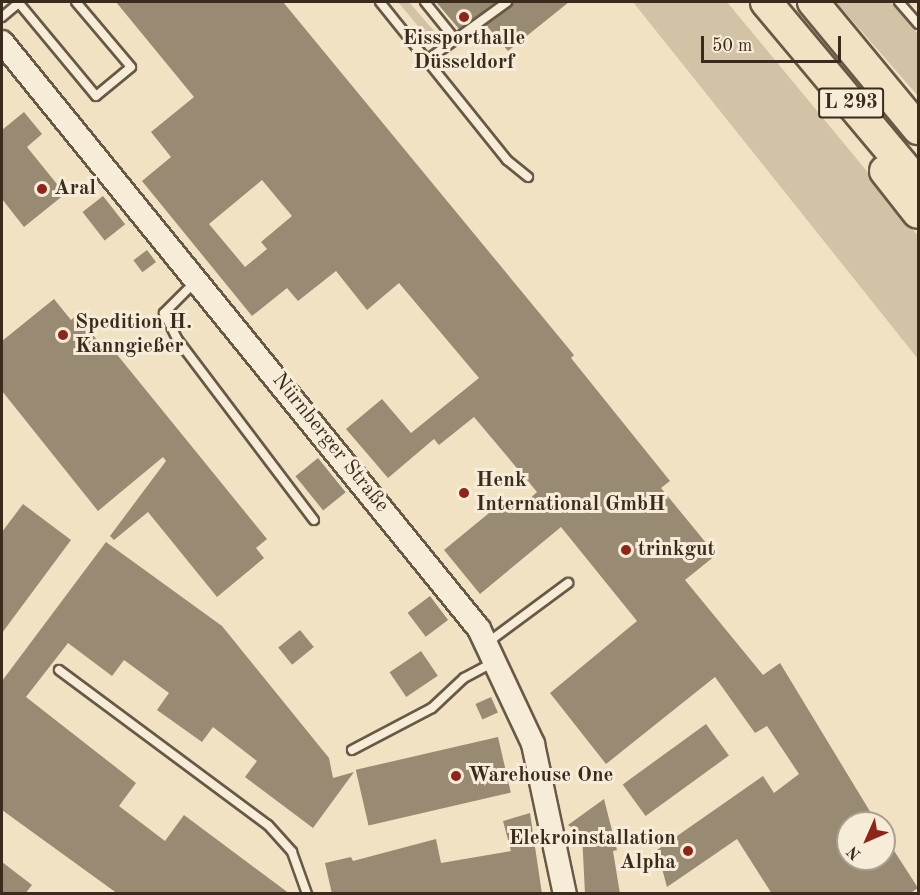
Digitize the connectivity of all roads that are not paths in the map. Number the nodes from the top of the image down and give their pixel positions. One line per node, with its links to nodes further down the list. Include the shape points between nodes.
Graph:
1 (19, 2): 2 (lane, via 96,96 131,67); 9 (lane)
2 (76, 2)
3 (380, 2): 14 (lane)
4 (425, 2): 11 (lane)
5 (507, 2): 11 (lane, via 463,37)
6 (813, 2): 13 (highway, L 293)
7 (899, 2): 10 (lane)
8 (775, 12): 18 (highway, L 293); 19 (highway, via 805,66)
9 (2, 17)
10 (918, 24)
11 (454, 38): 14 (lane)
12 (2, 42): 20 (street, Nürnberger Straße)
13 (853, 51): 15 (highway); 16 (highway, L 293)
14 (427, 60): 17 (lane, via 507,160)
15 (918, 110)
16 (918, 129)
17 (528, 177)
18 (918, 183)
19 (918, 213)
20 (197, 279): 21 (lane, via 164,313 177,339); 23 (street, Nürnberger Straße, via 431,565)
21 (314, 520)
22 (568, 583): 23 (lane)
23 (492, 652): 25 (lane, via 432,708); 27 (street, Nürnberger Straße, via 536,753)
24 (59, 670): 26 (lane, via 268,825 292,852)
25 (352, 750)
26 (307, 894)
27 (565, 894)

